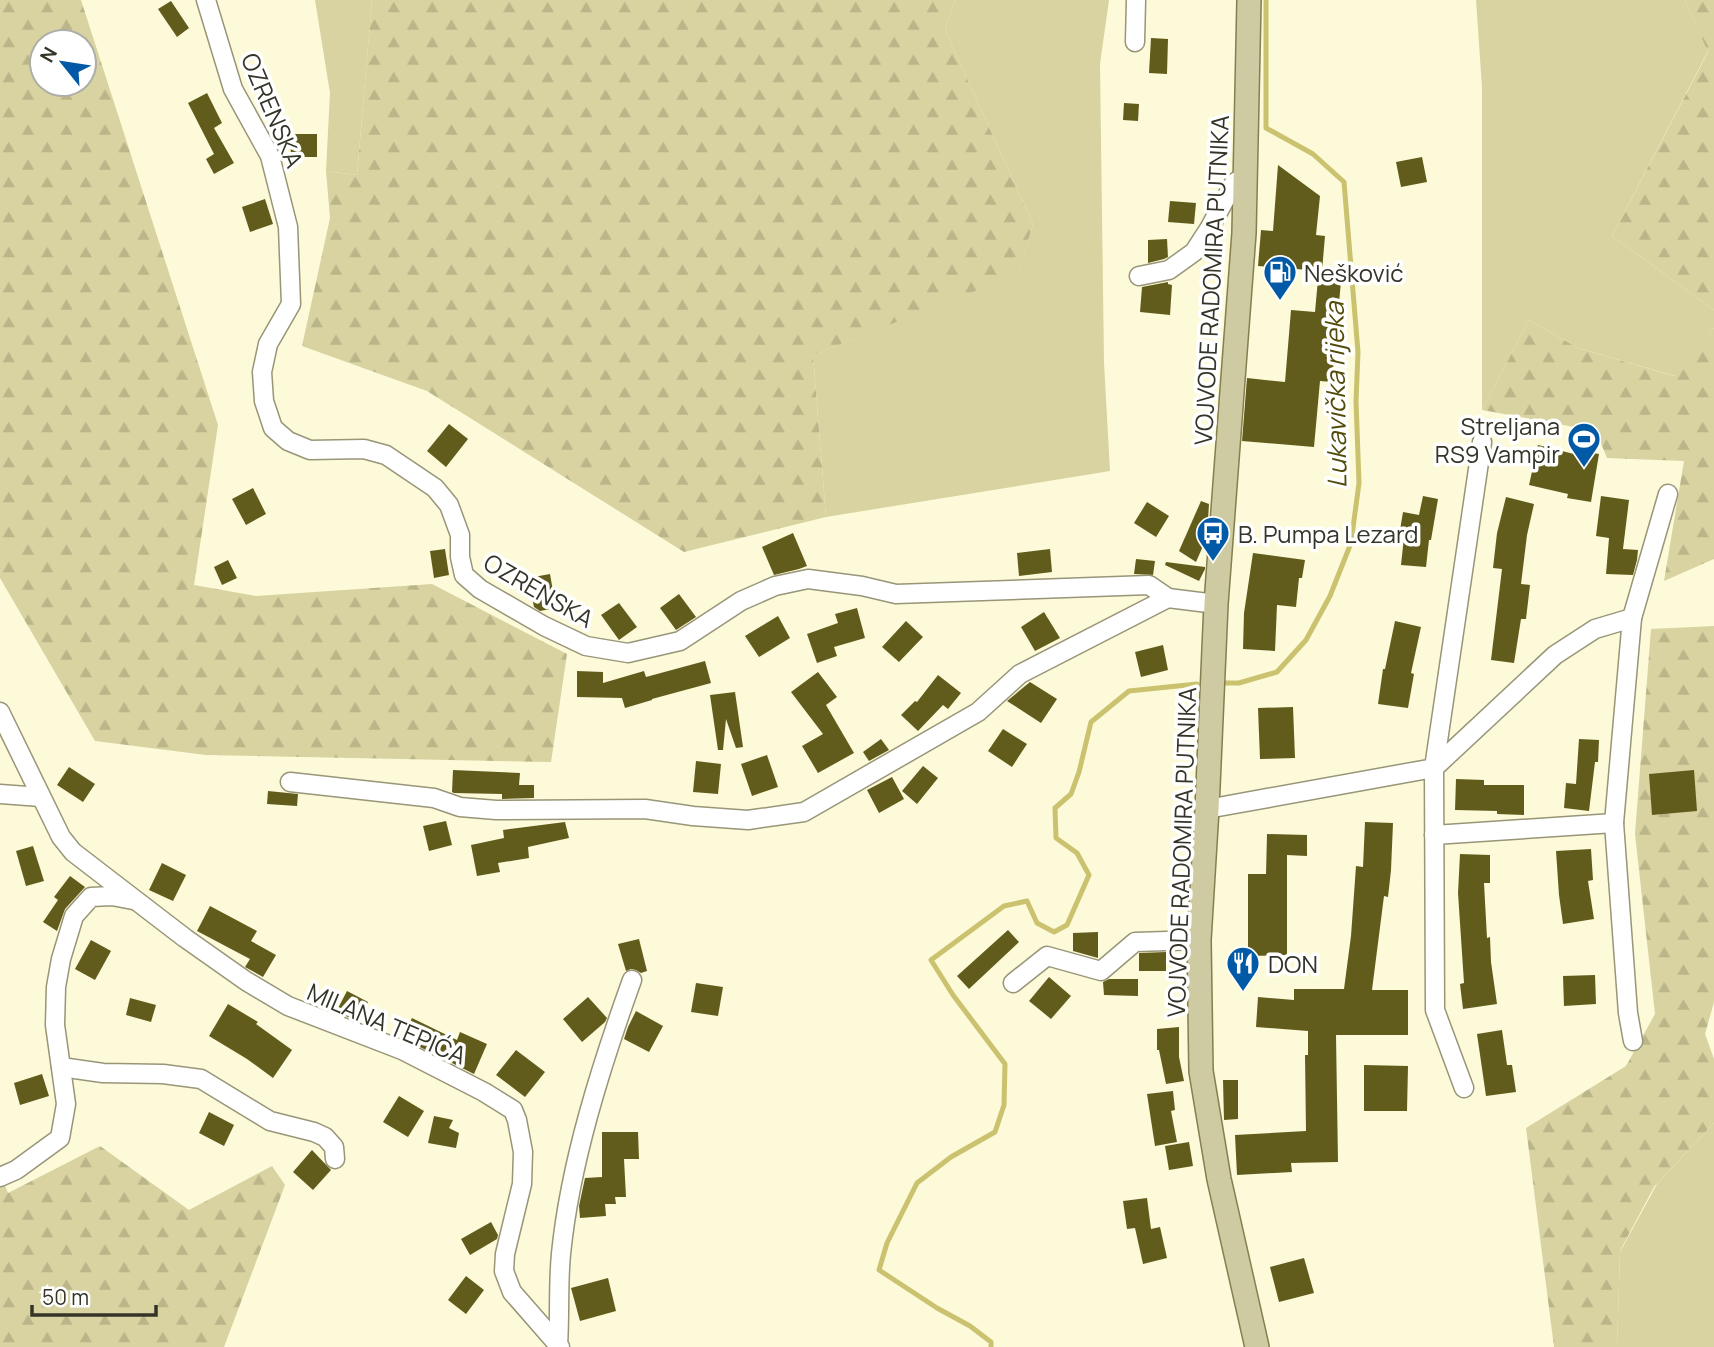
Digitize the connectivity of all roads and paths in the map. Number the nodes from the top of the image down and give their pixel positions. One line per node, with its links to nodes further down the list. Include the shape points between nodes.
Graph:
1 (206, 0): 9 (street, OZRENSKA, via 233,89 270,156 288,227 292,304 268,344 262,372 264,401 273,428 288,441 310,450 364,449 386,455 435,488 449,505 460,535 464,575 480,589 586,646 628,653 680,641 741,601 775,586 808,579 895,594 1149,585)
2 (1136, 0): 4 (street)
3 (1249, 0): 5 (main road, VOJVODE RADOMIRA PUTNIKA)
4 (1135, 42)
5 (1245, 176): 6 (street, via 1234,183 1194,252 1169,271); 10 (main road, VOJVODE RADOMIRA PUTNIKA)
6 (1139, 276)
7 (1482, 442): 13 (street)
8 (1668, 494): 11 (street)
9 (1168, 598): 10 (street); 14 (street, via 1020,674 978,712 804,812 748,820 645,808 496,810 460,807 434,798)
10 (1216, 604): 17 (main road, VOJVODE RADOMIRA PUTNIKA)
11 (1632, 618): 13 (street, via 1595,629 1555,655); 18 (street)
12 (0, 712): 16 (street, MILANA TEPIĆA)
13 (1434, 768): 17 (street); 19 (street)
14 (290, 782)
15 (0, 794): 16 (street)
16 (41, 797): 20 (street, MILANA TEPIĆA, via 73,852)
17 (1207, 809): 21 (main road, VOJVODE RADOMIRA PUTNIKA)
18 (1614, 823): 19 (street); 24 (street)
19 (1434, 835): 26 (street, via 1434,1010)
20 (136, 901): 25 (street, MILANA TEPIĆA, via 91,897 74,916 56,987); 29 (street, MILANA TEPIĆA, via 288,1006 402,1050 513,1110 523,1152 522,1184 504,1271 512,1292)
21 (1199, 940): 23 (street, via 1135,942 1101,971 1047,956); 30 (main road, VOJVODE RADOMIRA PUTNIKA, via 1202,1071 1219,1180)
22 (632, 980): 29 (street, MILANA TEPIĆA, via 609,1045 574,1176 561,1255)
23 (1013, 983)
24 (1633, 1041)
25 (61, 1067): 27 (street, via 201,1079 270,1121 325,1138 334,1147); 28 (street, MILANA TEPIĆA, via 66,1104 60,1138)
26 (1464, 1088)
27 (335, 1159)
28 (0, 1177)
29 (559, 1346)
30 (1257, 1347)

